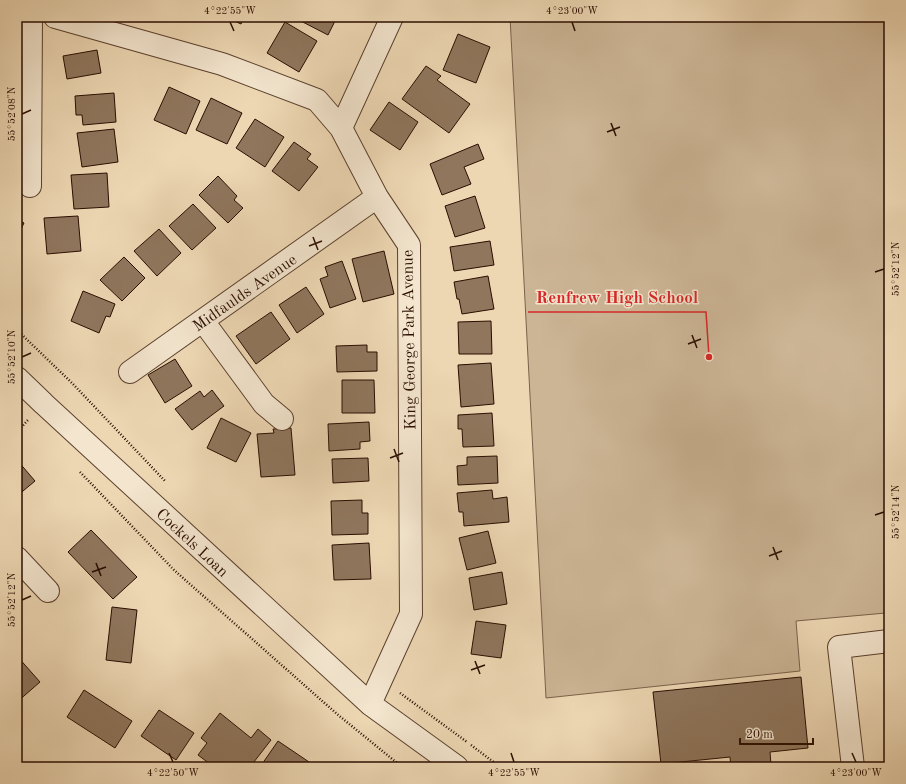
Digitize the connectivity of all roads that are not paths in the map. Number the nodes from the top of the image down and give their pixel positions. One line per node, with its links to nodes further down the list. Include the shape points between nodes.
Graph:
1 (31, 17): 5 (street)
2 (55, 17): 4 (street, King George Park Avenue, via 222,64 317,100)
3 (392, 17): 4 (street)
4 (341, 128): 6 (street, King George Park Avenue)
5 (30, 186)
6 (377, 197): 7 (street, Midfaulds Avenue); 14 (street, King George Park Avenue, via 409,245 411,614)
7 (202, 321): 8 (street, Midfaulds Avenue); 10 (street, via 264,404)
8 (130, 372)
9 (17, 378): 14 (street, Cockels Loan)
10 (282, 419)
11 (17, 558): 12 (street)
12 (48, 591)
13 (889, 641): 16 (street, via 839,647)
14 (370, 704): 15 (street, Cockels Loan)
15 (457, 767)
16 (853, 767)

